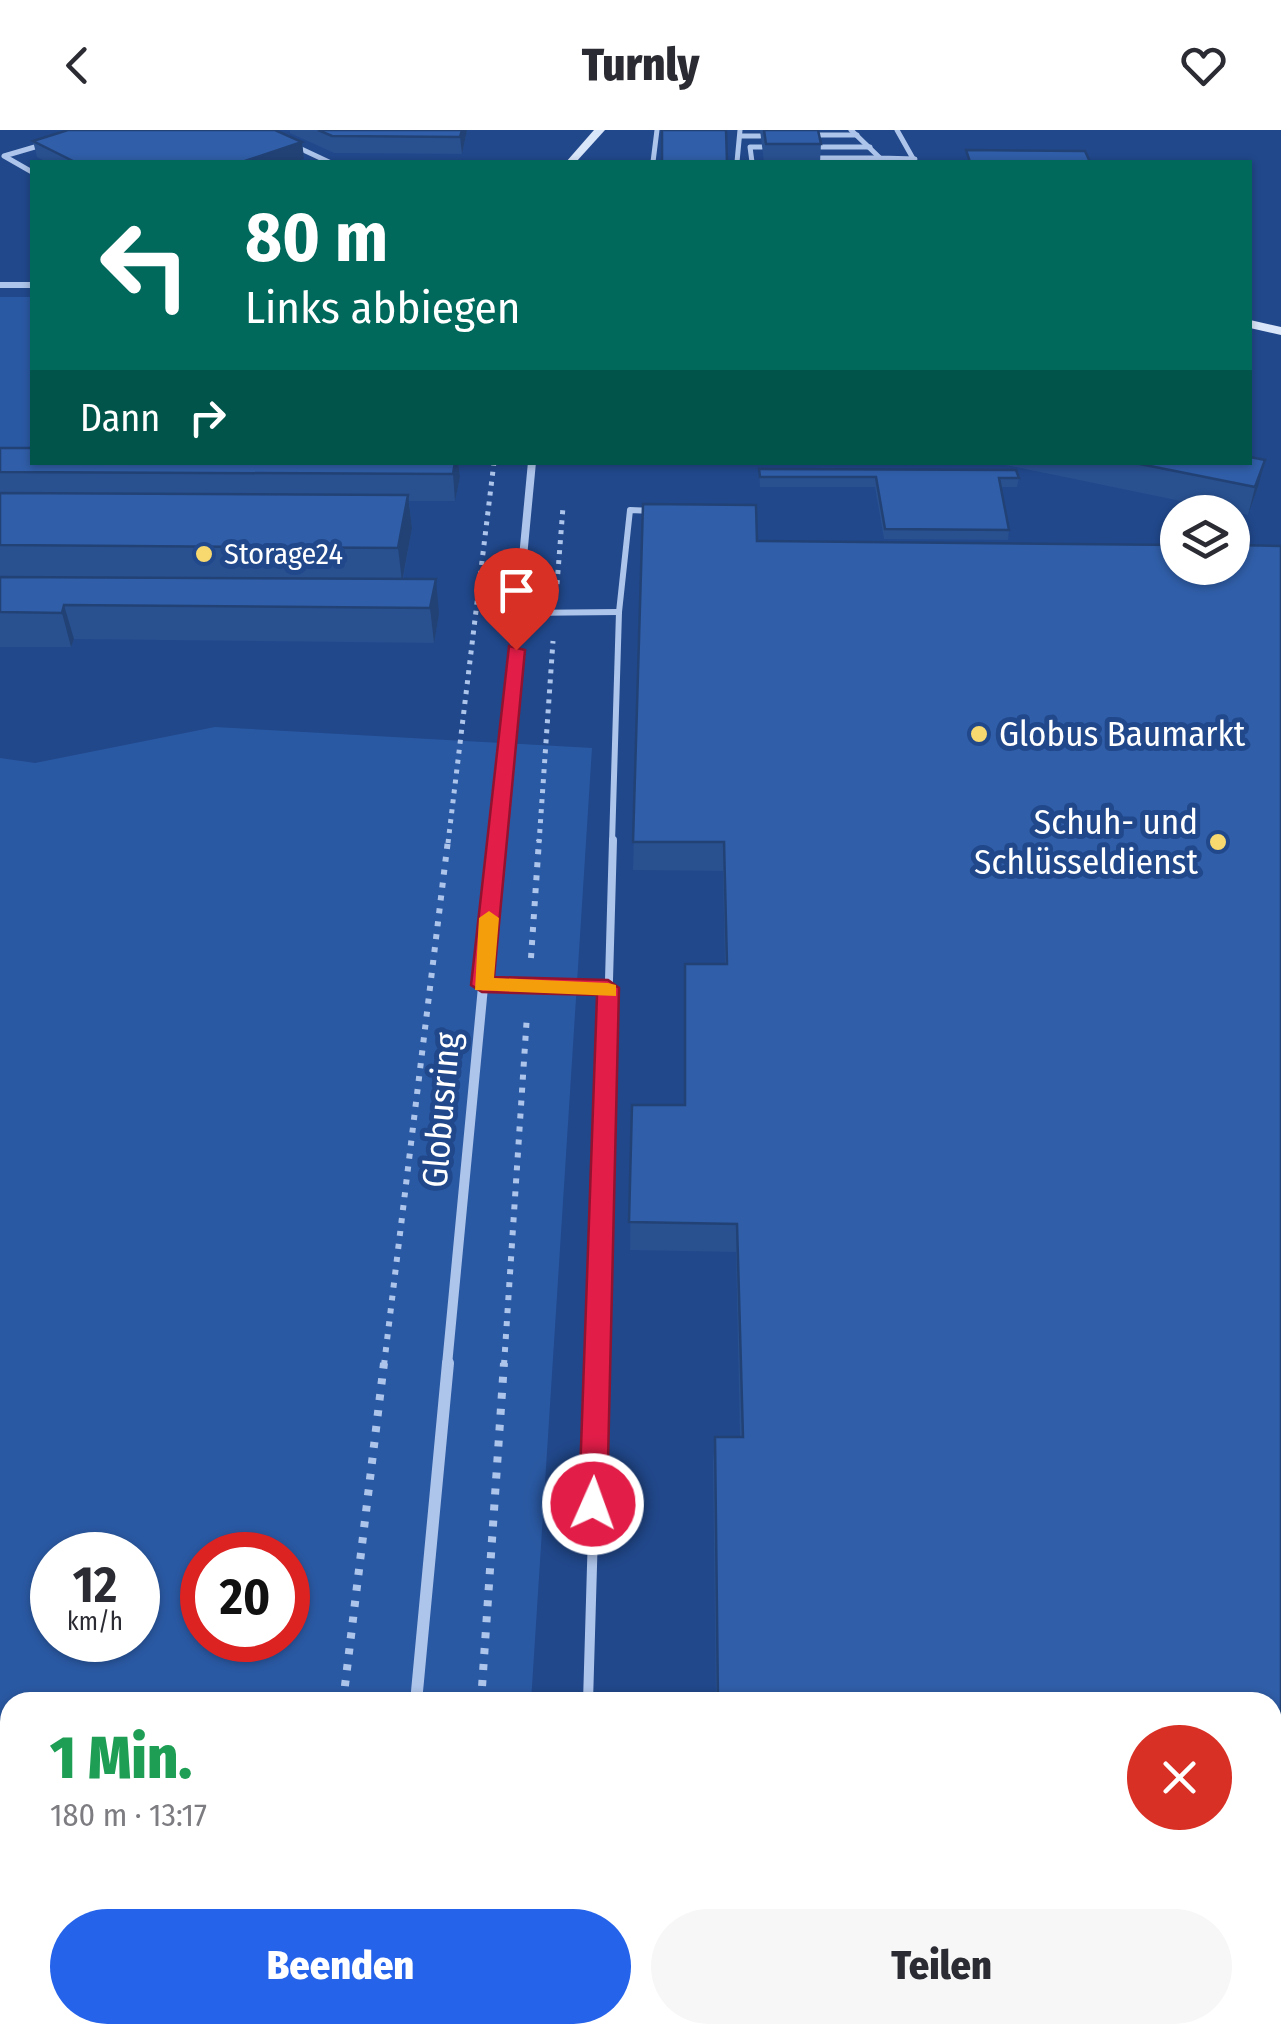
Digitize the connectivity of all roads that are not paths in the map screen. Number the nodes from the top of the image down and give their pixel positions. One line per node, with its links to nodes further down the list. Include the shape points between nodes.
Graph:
1 (600, 130): 18 (street)
2 (656, 130): 19 (lane)
3 (851, 130): 6 (lane)
4 (896, 130): 23 (lane)
5 (740, 133): 7 (lane); 20 (lane)
6 (857, 135): 8 (lane); 13 (lane)
7 (760, 136)
8 (813, 136)
9 (57, 140): 24 (lane, via 4,156)
10 (286, 142): 17 (lane)
11 (762, 147): 21 (lane, via 750,147)
12 (815, 147): 13 (lane)
13 (870, 147): 16 (lane)
14 (764, 158): 21 (lane)
15 (818, 158): 16 (lane)
16 (880, 158): 22 (lane)
17 (325, 160)
18 (573, 160)
19 (653, 160)
20 (736, 160)
21 (752, 160)
22 (903, 160)
23 (914, 160)
24 (30, 171)
25 (0, 284): 26 (street)
26 (30, 285)
27 (1252, 324): 28 (street)
28 (1281, 331)
29 (532, 465): 32 (street, Globusring)
30 (662, 511): 31 (lane, via 630,510)
31 (619, 612): 32 (lane); 34 (lane)
32 (520, 613): 33 (street, Globusring)
33 (482, 985): 34 (lane); 35 (street, Globusring)
34 (608, 988): 36 (lane)
35 (417, 1692)
36 (588, 1692)

